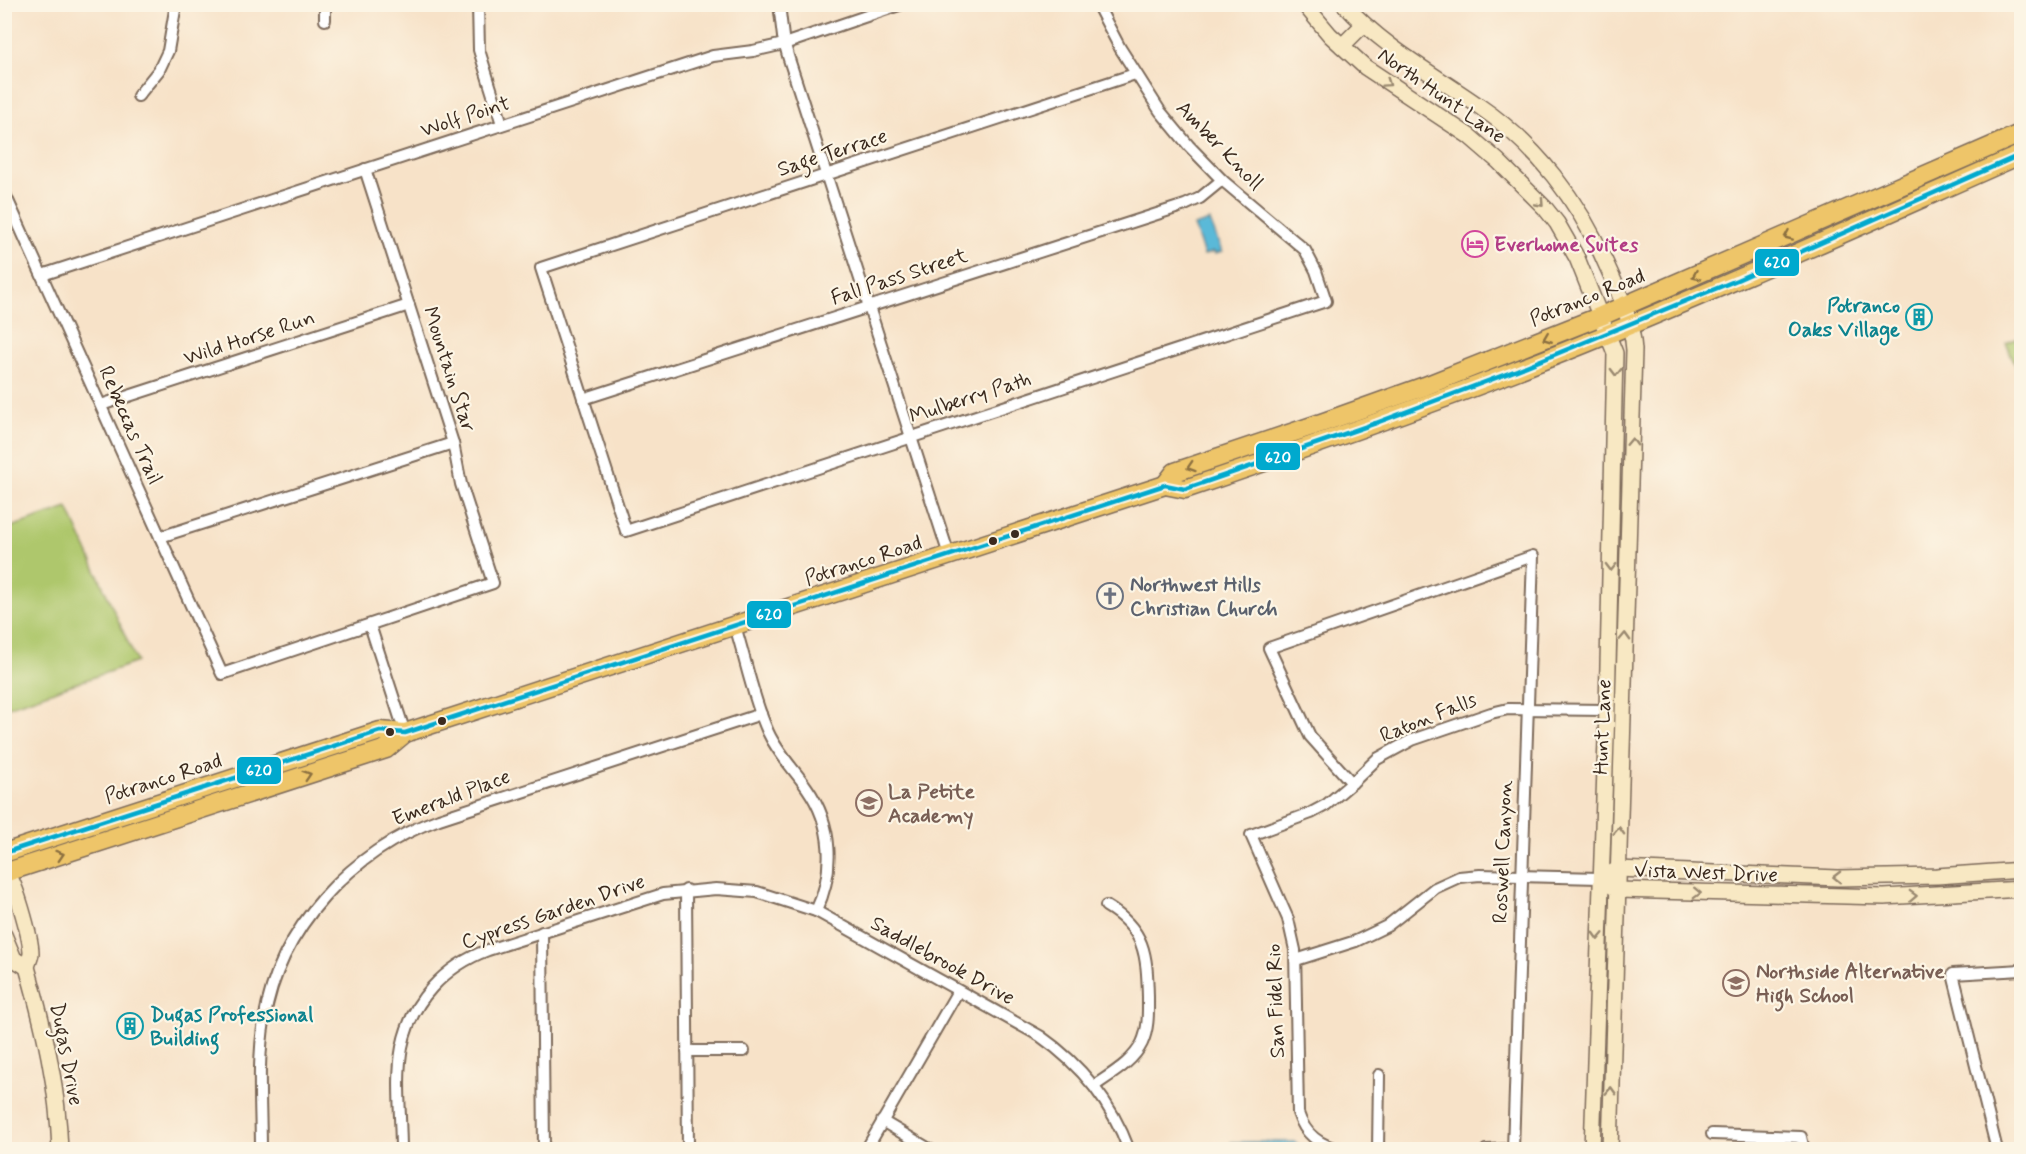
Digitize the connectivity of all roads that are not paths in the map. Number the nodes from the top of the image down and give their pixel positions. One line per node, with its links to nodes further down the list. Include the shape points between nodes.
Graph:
1 (176, 4): 14 (street, via 168,51 159,70)
2 (325, 4): 9 (street)
3 (478, 4): 15 (street, via 479,50)
4 (779, 4): 11 (street)
5 (902, 4): 11 (street, Wolf Point)
6 (1097, 4): 13 (street, Amber Knoll)
7 (1304, 4): 12 (main road, North Hunt Lane)
8 (1344, 4): 10 (main road, North Hunt Lane)
9 (325, 20)
10 (1364, 25): 12 (main road); 29 (main road, North Hunt Lane, via 1396,52 1482,107 1534,153 1585,221)
11 (784, 44): 15 (street, Wolf Point, via 713,56); 19 (street)
12 (1342, 46): 30 (main road, North Hunt Lane, one-way to 30, via 1379,77 1468,136 1532,193 1570,244)
13 (1135, 74): 19 (street, Sage Terrace); 20 (street, Amber Knoll, via 1174,129)
14 (138, 96)
15 (502, 124): 18 (street, Wolf Point)
16 (2022, 135): 21 (main road, Potranco Road); 23 (main road, via 2005,150 1938,182)
17 (2022, 154): 23 (main road, Potranco Road)
18 (364, 169): 25 (street, Wolf Point); 27 (street, Mountain Star)
19 (825, 175): 28 (street); 34 (street, Sage Terrace, via 541,268)
20 (1222, 180): 26 (street, Amber Knoll, via 1305,250); 28 (street, Fall Pass Street, via 1185,205)
21 (1899, 187): 24 (main road, via 1899,196 1820,233); 29 (main road, Potranco Road, one-way to 29)
22 (4, 192): 25 (street, Rebeccas Trail)
23 (1933, 193): 24 (main road, Potranco Road)
24 (1805, 249): 29 (main road, Potranco Road)
25 (42, 275): 35 (street, Rebeccas Trail)
26 (1326, 301): 38 (street, Mulberry Path)
27 (409, 305): 35 (street, Wild Horse Run); 39 (street, Mountain Star)
28 (867, 306): 34 (street, Fall Pass Street); 38 (street)
29 (1627, 315): 30 (main road, Potranco Road); 44 (main road, Hunt Lane, one-way to 29, via 1634,350)
30 (1605, 325): 31 (main road, Potranco Road, one-way to 31); 33 (main road, Potranco Road); 40 (main road, Hunt Lane, one-way to 40, via 1616,363)
31 (1446, 377): 32 (main road, Potranco Road); 33 (main road)
32 (1425, 386): 36 (main road, Potranco Road); 37 (main road, via 1399,403 1348,423)
33 (1453, 395): 37 (main road, Potranco Road)
34 (583, 399): 38 (street, Mulberry Path, via 626,531)
35 (101, 405): 43 (street, Rebeccas Trail)
36 (1324, 422): 41 (main road, via 1291,442 1218,467 1213,473); 42 (main road, Potranco Road, one-way to 42, via 1175,472)
37 (1347, 434): 41 (main road, Potranco Road)
38 (910, 437): 45 (street)
39 (453, 443): 43 (street); 46 (street, Mountain Star, via 461,484 494,583)
40 (1613, 470): 44 (main road, via 1622,474 1621,542); 49 (main road, Hunt Lane, one-way to 49)
41 (1215, 479): 42 (main road, Potranco Road, via 1185,489)
42 (1165, 485): 45 (main road, Potranco Road)
43 (160, 537): 46 (street, Rebeccas Trail, via 222,674)
44 (1628, 549): 55 (main road, Hunt Lane, one-way to 44)
45 (949, 555): 47 (main road, Potranco Road)
46 (370, 625): 51 (street)
47 (735, 626): 50 (street); 51 (main road, Potranco Road)
48 (1526, 708): 49 (street, Raton Falls); 52 (street, Raton Falls, via 1491,713 1412,740 1377,759); 52 (street, Roswell Canyon, via 1533,556 1269,648 1310,736); 59 (street, Roswell Canyon)
49 (1607, 710): 60 (main road, Hunt Lane)
50 (761, 714): 68 (street, via 776,748 815,801 825,826 828,873); 84 (street, Emerald Place, via 427,823 384,845 350,870 308,917 285,956 271,993 262,1035)
51 (405, 733): 54 (main road, Potranco Road, via 380,731); 57 (main road, Potranco Road, one-way to 51, via 386,749)
52 (1352, 783): 53 (street, Raton Falls, via 1311,813)
53 (1251, 835): 71 (street, San Fidel Rio, via 1288,919)
54 (4, 853)
55 (1618, 869): 58 (main road, Vista West Drive); 60 (main road, Vista West Drive); 64 (main road, Hunt Lane)
56 (2022, 870): 61 (main road, Vista West Drive)
57 (6, 871): 72 (main road, Dugas Drive, via 18,896 31,954)
58 (1668, 871): 61 (main road, Vista West Drive, one-way to 58); 65 (main road)
59 (1521, 877): 60 (street); 71 (street, via 1459,877 1435,888 1387,926 1356,941); 94 (street, Roswell Canyon)
60 (1600, 878): 64 (main road, Vista West Drive); 75 (main road, Hunt Lane, one-way to 75)
61 (1884, 878): 66 (main road)
62 (2022, 889): 66 (main road, Vista West Drive, one-way to 62)
63 (686, 890): 68 (street, Saddlebrook Drive, via 757,892); 69 (street, Cypress Garden Drive, via 647,897); 77 (street)
64 (1618, 890): 65 (main road, Vista West Drive); 76 (main road, Hunt Lane)
65 (1667, 892): 66 (main road, Vista West Drive, one-way to 66)
66 (1884, 897)
67 (1106, 906): 80 (street, via 1129,923 1144,949 1148,1021 1142,1044 1133,1056)
68 (816, 911): 74 (street, Saddlebrook Drive)
69 (542, 932): 85 (street, Cypress Garden Drive, via 466,959 441,978 421,1001 407,1029 402,1052); 86 (street)
70 (4, 935): 72 (main road, Dugas Drive, via 14,959)
71 (1296, 960): 91 (street, San Fidel Rio, via 1298,1113 1313,1137)
72 (27, 967): 83 (main road, Dugas Drive, via 50,1058)
73 (2022, 970): 98 (street, via 1953,974)
74 (958, 991): 80 (street, Saddlebrook Drive, via 1059,1049); 81 (street)
75 (1595, 1050): 76 (main road); 95 (main road, Hunt Lane)
76 (1613, 1050): 96 (main road, Hunt Lane, one-way to 76)
77 (687, 1052): 78 (street); 87 (street)
78 (744, 1052)
79 (1379, 1075): 92 (street)
80 (1094, 1086): 90 (street, Saddlebrook Drive)
81 (882, 1121): 88 (street); 89 (street)
82 (1712, 1134): 97 (street, via 1802,1137)
83 (60, 1149)
84 (261, 1149)
85 (401, 1149)
86 (544, 1149)
87 (688, 1149)
88 (866, 1149)
89 (932, 1149)
90 (1129, 1149)
91 (1342, 1149)
92 (1378, 1149)
93 (1486, 1149): 94 (street)
94 (1513, 1149)
95 (1592, 1149)
96 (1610, 1149)
97 (1804, 1149)
98 (1997, 1149)

